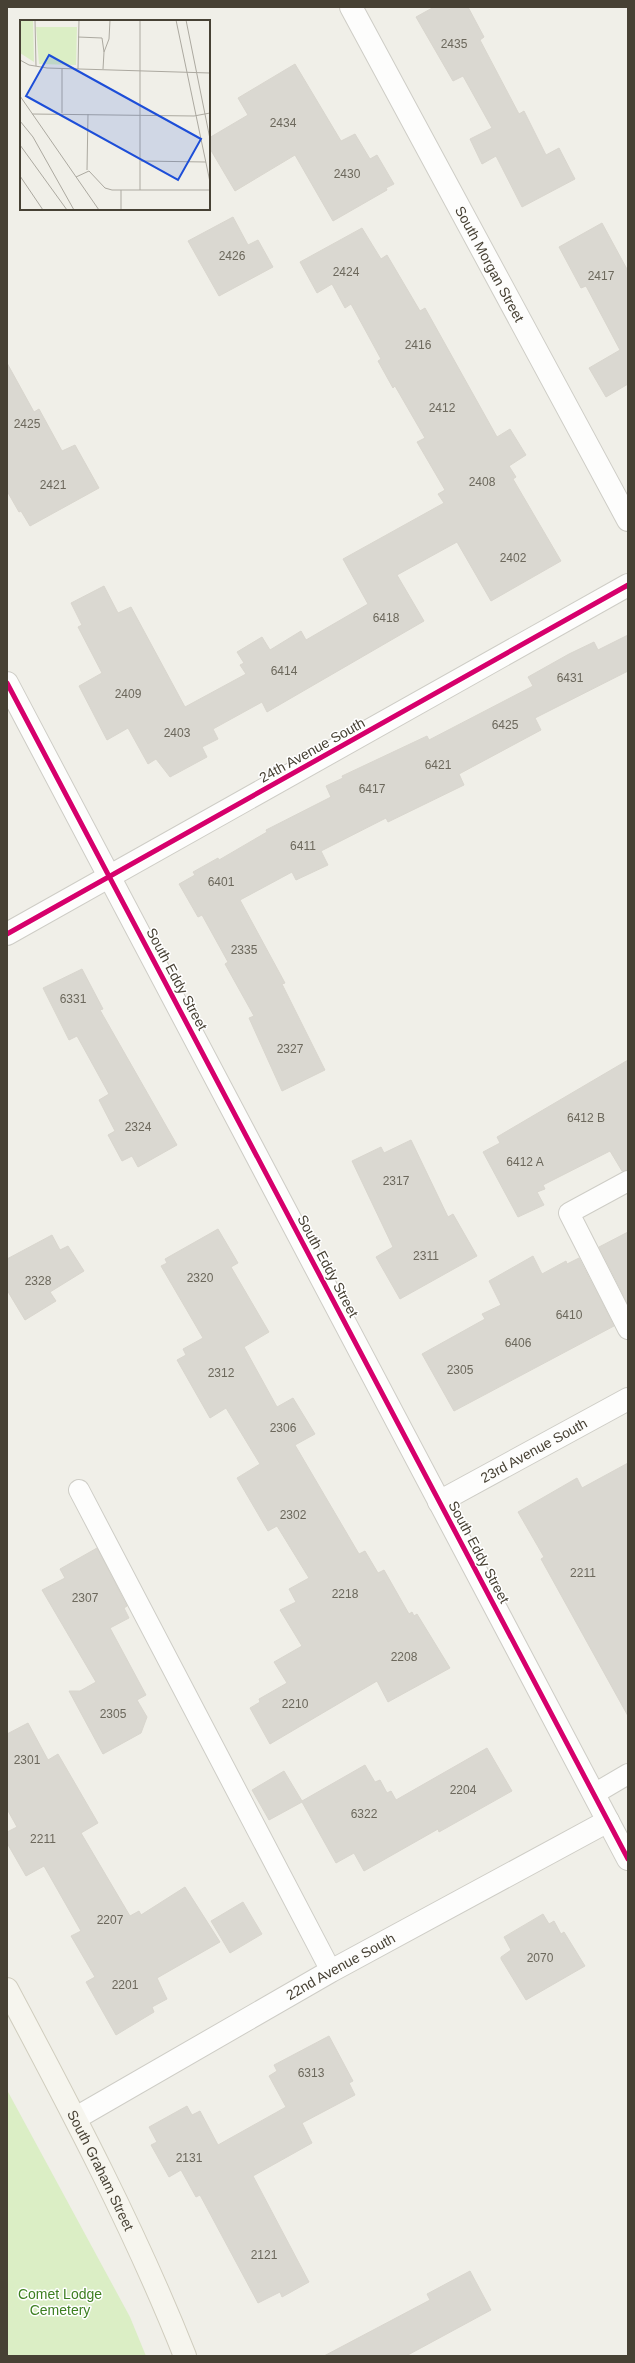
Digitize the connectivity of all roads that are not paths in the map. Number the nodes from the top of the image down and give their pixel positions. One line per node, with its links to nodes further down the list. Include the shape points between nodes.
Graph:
1 (351, 7): 2 (street, South Morgan Street)
2 (628, 520)
3 (628, 586): 5 (street, 24th Avenue South)
4 (7, 683): 5 (street, South Eddy Street)
5 (110, 877): 6 (street, 24th Avenue South); 11 (street, South Eddy Street)
6 (7, 934)
7 (628, 1181): 8 (lane, via 569,1213)
8 (628, 1329)
9 (628, 1399): 11 (street, 23rd Avenue South)
10 (79, 1490): 16 (lane)
11 (439, 1502): 13 (street, South Eddy Street)
12 (628, 1774): 13 (lane)
13 (594, 1794): 14 (street, South Eddy Street)
14 (608, 1821): 15 (street, South Eddy Street); 16 (street, 22nd Avenue South)
15 (628, 1859)
16 (331, 1971): 18 (street, 22nd Avenue South)
17 (7, 1990): 18 (street, South Graham Street)
18 (76, 2118): 19 (street, South Graham Street, via 160,2294)
19 (185, 2356)

